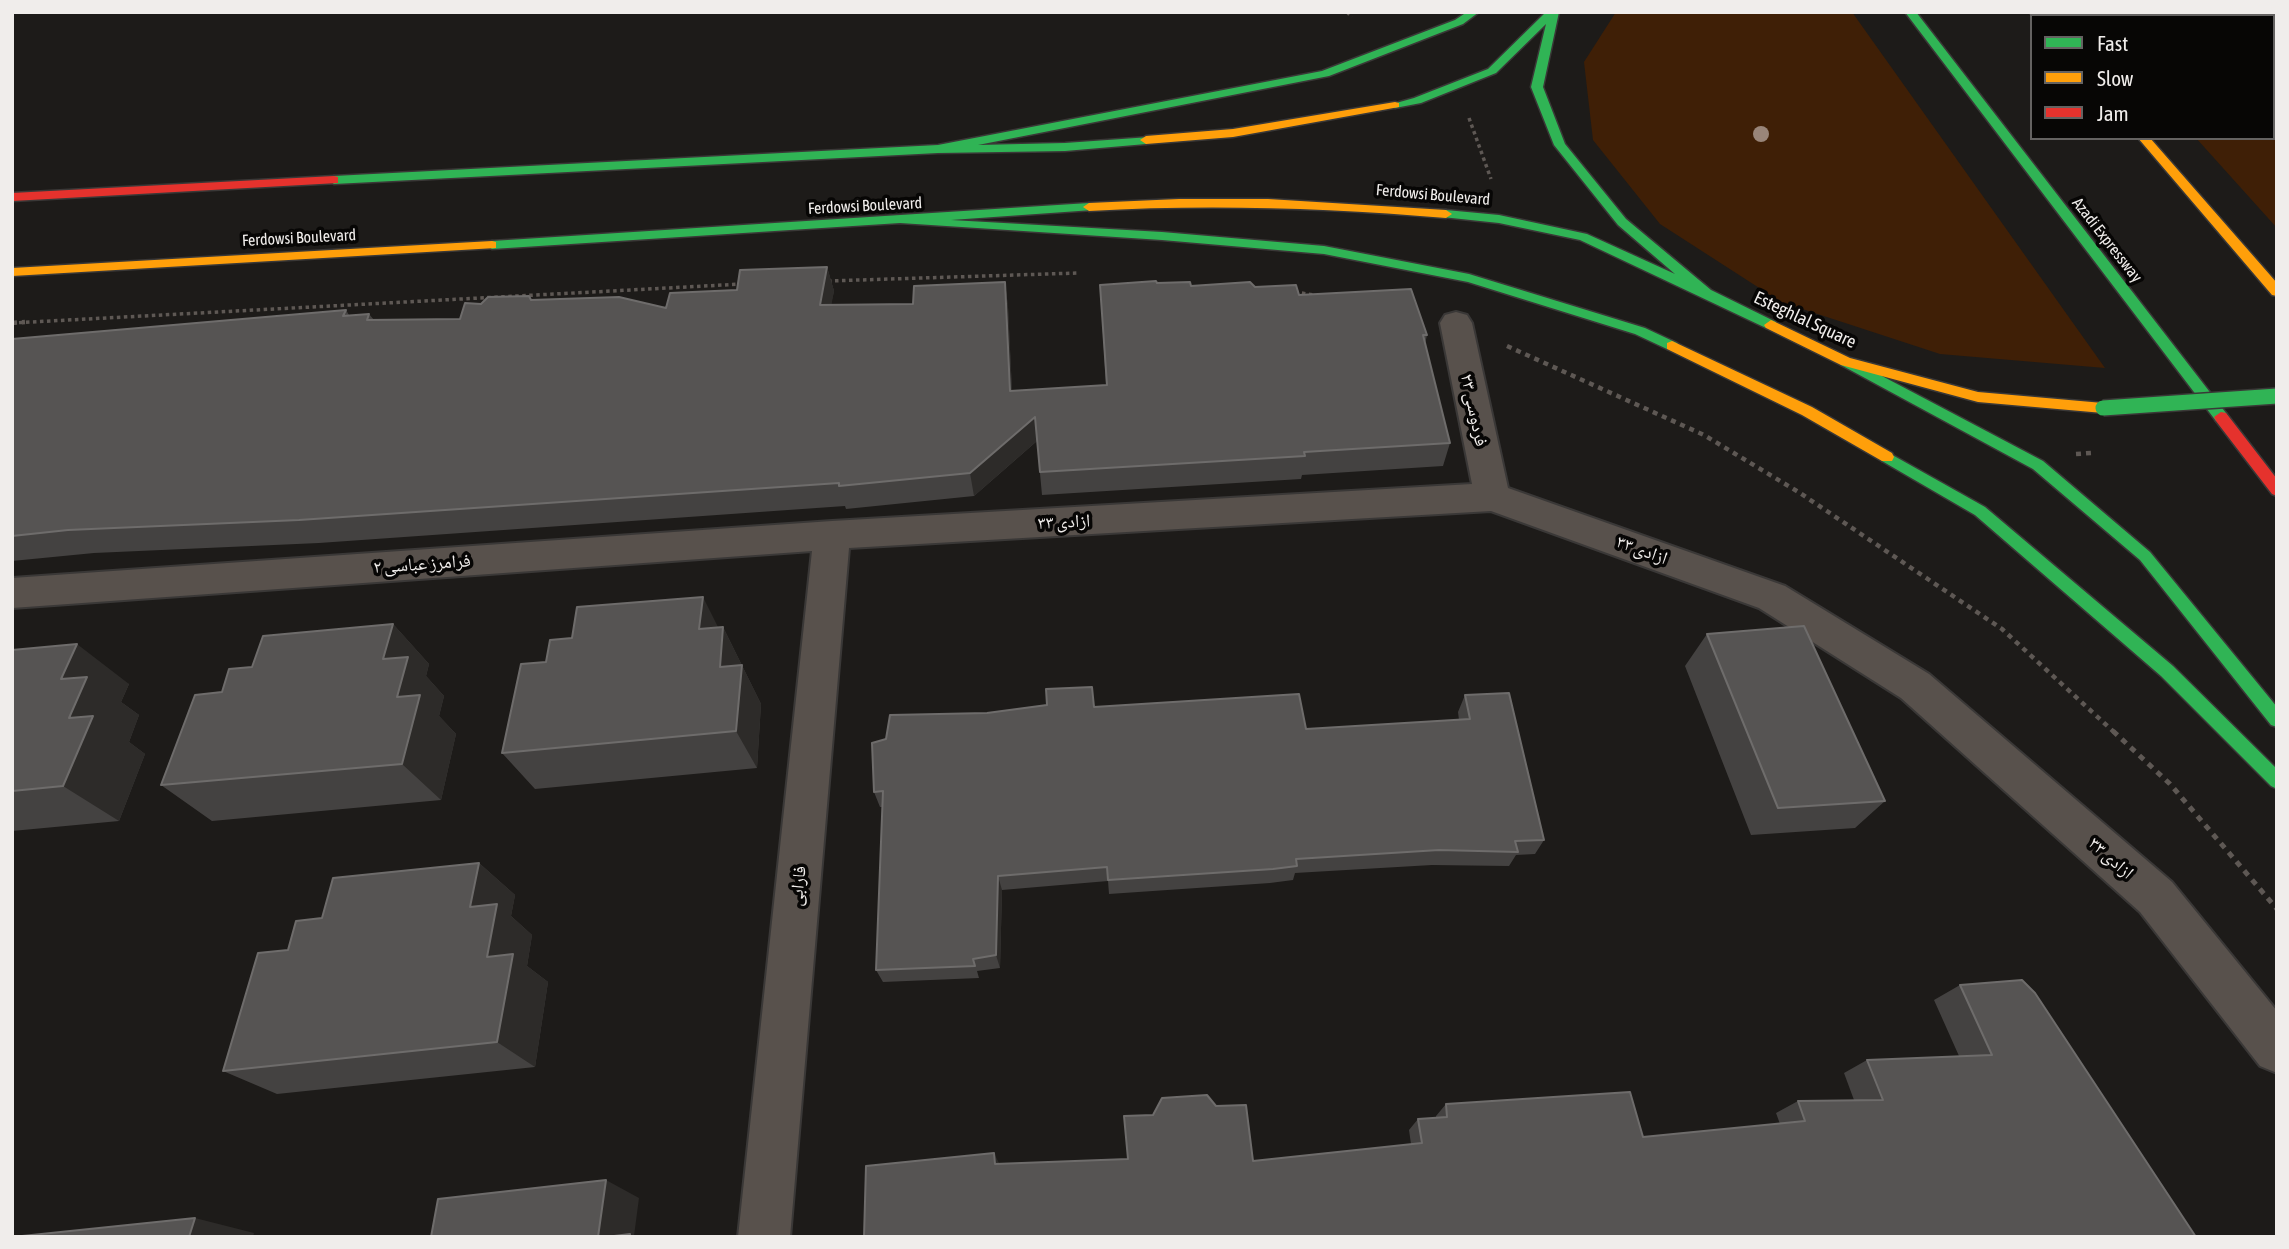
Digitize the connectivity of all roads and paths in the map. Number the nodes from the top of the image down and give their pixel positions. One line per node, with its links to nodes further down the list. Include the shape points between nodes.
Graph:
1 (1347, 12): 5 (path)
2 (1474, 12): 8 (main road, via 1325,74)
3 (1553, 12): 8 (main road, via 1492,71 1418,102 1233,133 1065,147); 18 (main road, Esteghlal Square, via 1537,88 1560,145 1622,222)
4 (1910, 12): 24 (main road, Azadi Expressway)
5 (1352, 17)
6 (1468, 117): 9 (path)
7 (2146, 140): 17 (main road)
8 (938, 149): 10 (main road)
9 (1494, 188)
10 (12, 197)
11 (905, 221): 12 (main road, Ferdowsi Boulevard); 18 (main road, Ferdowsi Boulevard, via 1178,201 1367,207 1499,219 1583,237); 29 (main road, via 1324,250 1469,278 1640,331 1807,411 1980,511 2167,671)
12 (12, 272)
13 (1084, 273): 14 (path)
14 (820, 282)
15 (750, 284): 20 (path)
16 (1287, 291): 19 (path)
17 (2277, 292)
18 (1706, 293): 22 (main road, Esteghlal Square)
19 (1327, 297)
20 (12, 323)
21 (1457, 323): 25 (street, فردوسی ۲۳); 30 (path, via 1704,435 2002,629 2170,784)
22 (1846, 362): 23 (main road, Esteghlal Square, bridge, via 1978,397 2103,408); 28 (main road, via 2038,465 2145,556)
23 (2277, 396)
24 (2277, 490)
25 (1492, 498): 26 (street, ازادی ۳۳); 31 (street, ازادی ۳۳, via 1772,597 1914,686 2156,897)
26 (832, 535): 27 (street, فرامرز عباسی ۲); 32 (street, فارابی)
27 (12, 593)
28 (2277, 720)
29 (2277, 781)
30 (2277, 909)
31 (2277, 1049)
32 (764, 1237)

